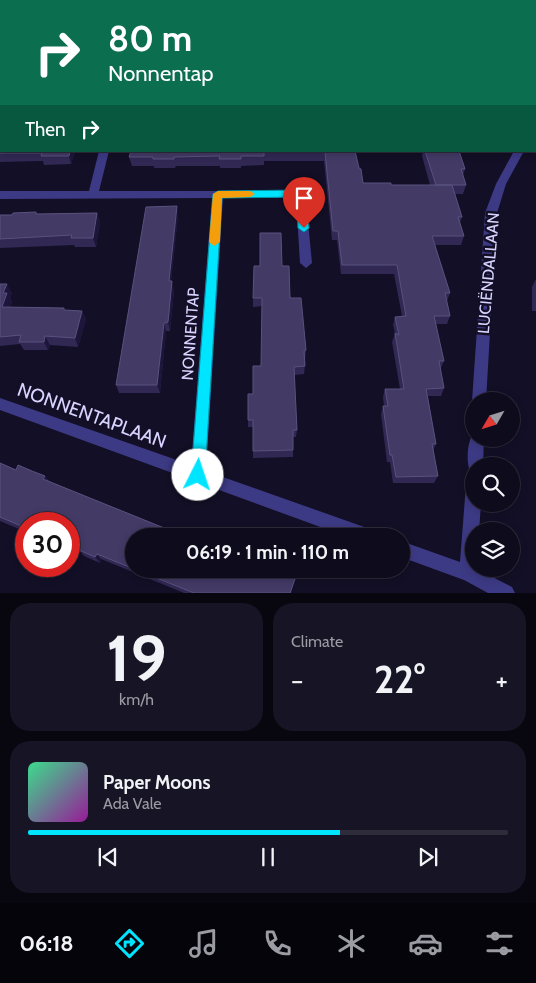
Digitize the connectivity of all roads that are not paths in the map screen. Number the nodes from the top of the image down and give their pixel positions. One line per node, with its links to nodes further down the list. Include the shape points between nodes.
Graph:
1 (104, 152): 5 (street)
2 (518, 152): 7 (street, LUCIËNDALLAAN, via 501,184 491,213)
3 (218, 194): 5 (street); 6 (street, via 301,194); 9 (street, NONNENTAP)
4 (0, 195): 5 (street)
5 (93, 195)
6 (306, 263)
7 (480, 392)
8 (0, 404): 9 (street, NONNENTAPLAAN)
9 (198, 475): 10 (street, NONNENTAPLAAN)
10 (345, 528)
11 (410, 551): 12 (street)
12 (465, 571)
13 (477, 577): 14 (street)
14 (506, 593)

